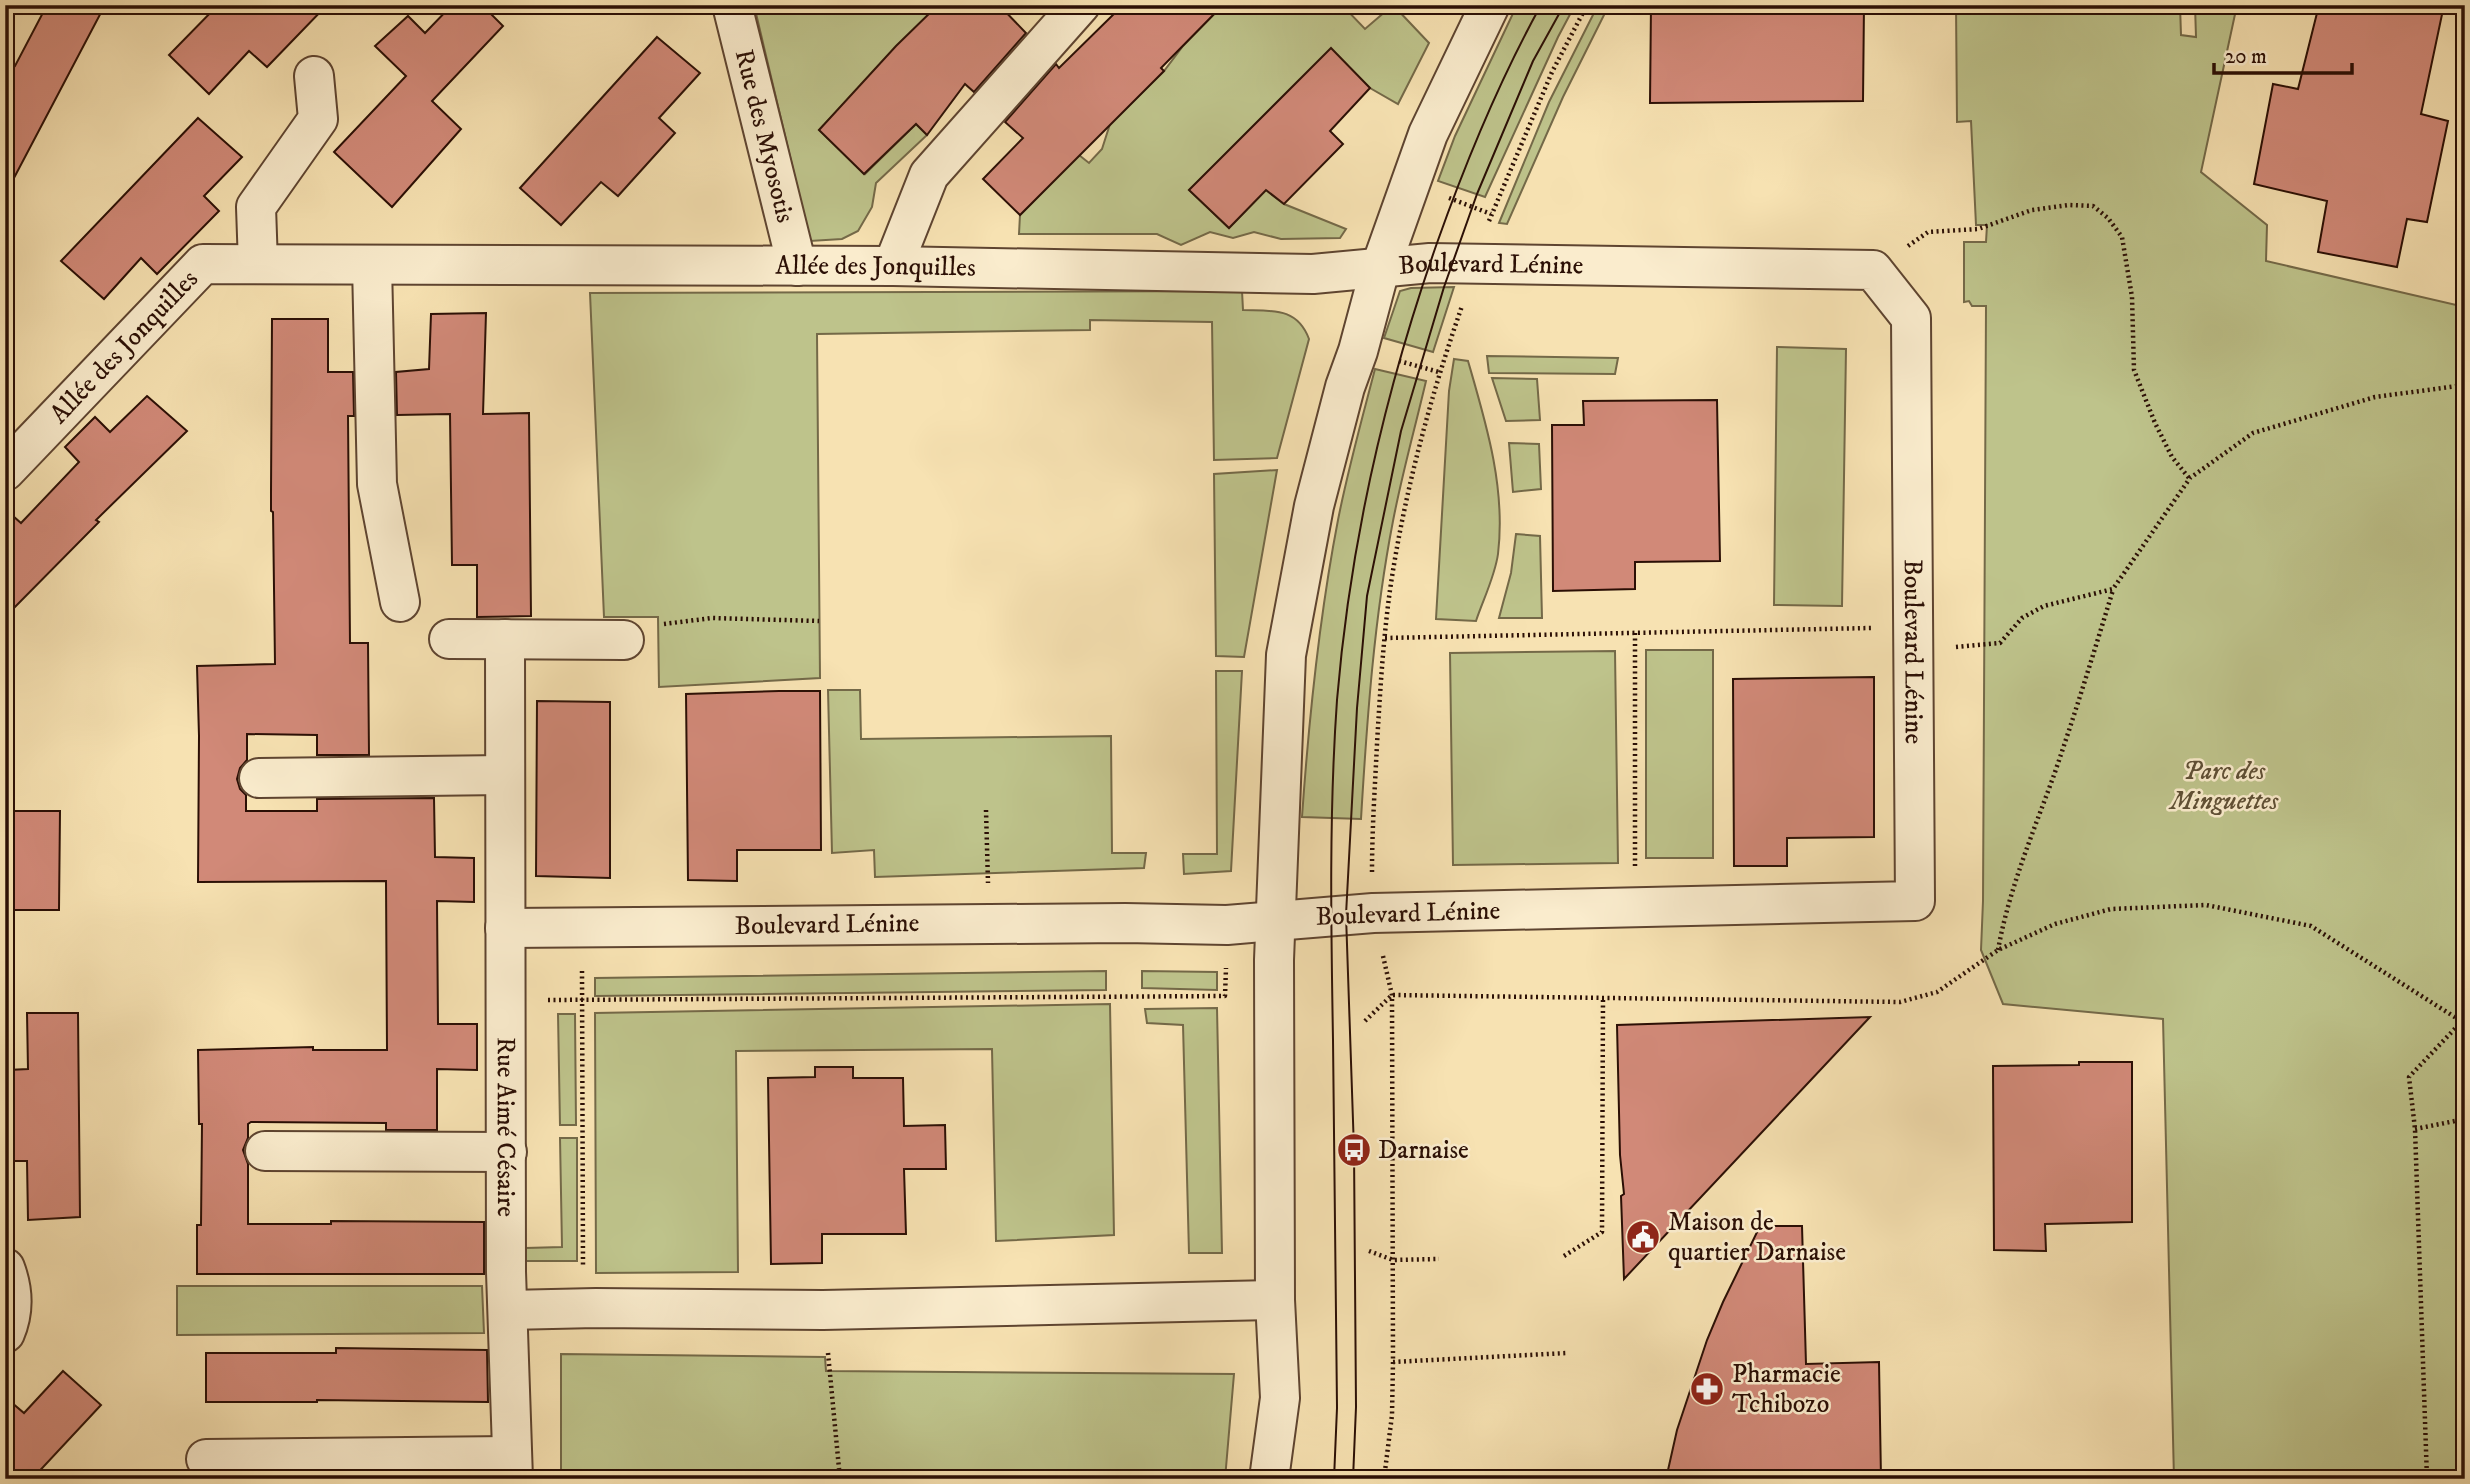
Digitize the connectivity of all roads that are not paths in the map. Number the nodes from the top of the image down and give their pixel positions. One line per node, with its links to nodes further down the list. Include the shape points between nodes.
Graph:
1 (732, 5): 7 (street, Rue des Myosotis)
2 (1080, 5): 8 (street, via 929,175)
3 (1490, 5): 9 (street, Boulevard Lénine, via 1428,134)
4 (314, 76): 5 (street, via 318,119 256,207)
5 (258, 264): 6 (street, Allée des Jonquilles); 10 (street, Allée des Jonquilles, via 203,264)
6 (372, 265): 7 (street, Allée des Jonquilles); 11 (street, via 377,484)
7 (797, 266): 8 (street, Allée des Jonquilles)
8 (893, 266): 9 (street, Allée des Jonquilles, via 1312,274)
9 (1380, 270): 17 (street, Boulevard Lénine, via 1314,506 1286,655); 17 (street, Boulevard Lénine, via 1430,263 1873,270 1911,318 1915,901 1373,913)
10 (5, 471)
11 (400, 602)
12 (449, 639): 13 (street)
13 (505, 639): 14 (street); 15 (street, Rue Aimé Césaire)
14 (624, 640)
15 (504, 775): 16 (street); 18 (street, Rue Aimé Césaire)
16 (259, 778)
17 (1276, 920): 18 (street, Boulevard Lénine, via 1227,925); 22 (street, Boulevard Lénine)
18 (505, 928): 20 (street, Rue Aimé Césaire)
19 (265, 1151): 20 (street)
20 (507, 1152): 23 (street, Rue Aimé Césaire)
21 (5, 1268): 24 (street, via 12,1286)
22 (1275, 1300): 23 (street, via 823,1310); 27 (street, Boulevard Lénine, via 1280,1398)
23 (508, 1310): 26 (street, Rue Aimé Césaire)
24 (5, 1333)
25 (206, 1459): 26 (street)
26 (512, 1467)
27 (1269, 1479)

